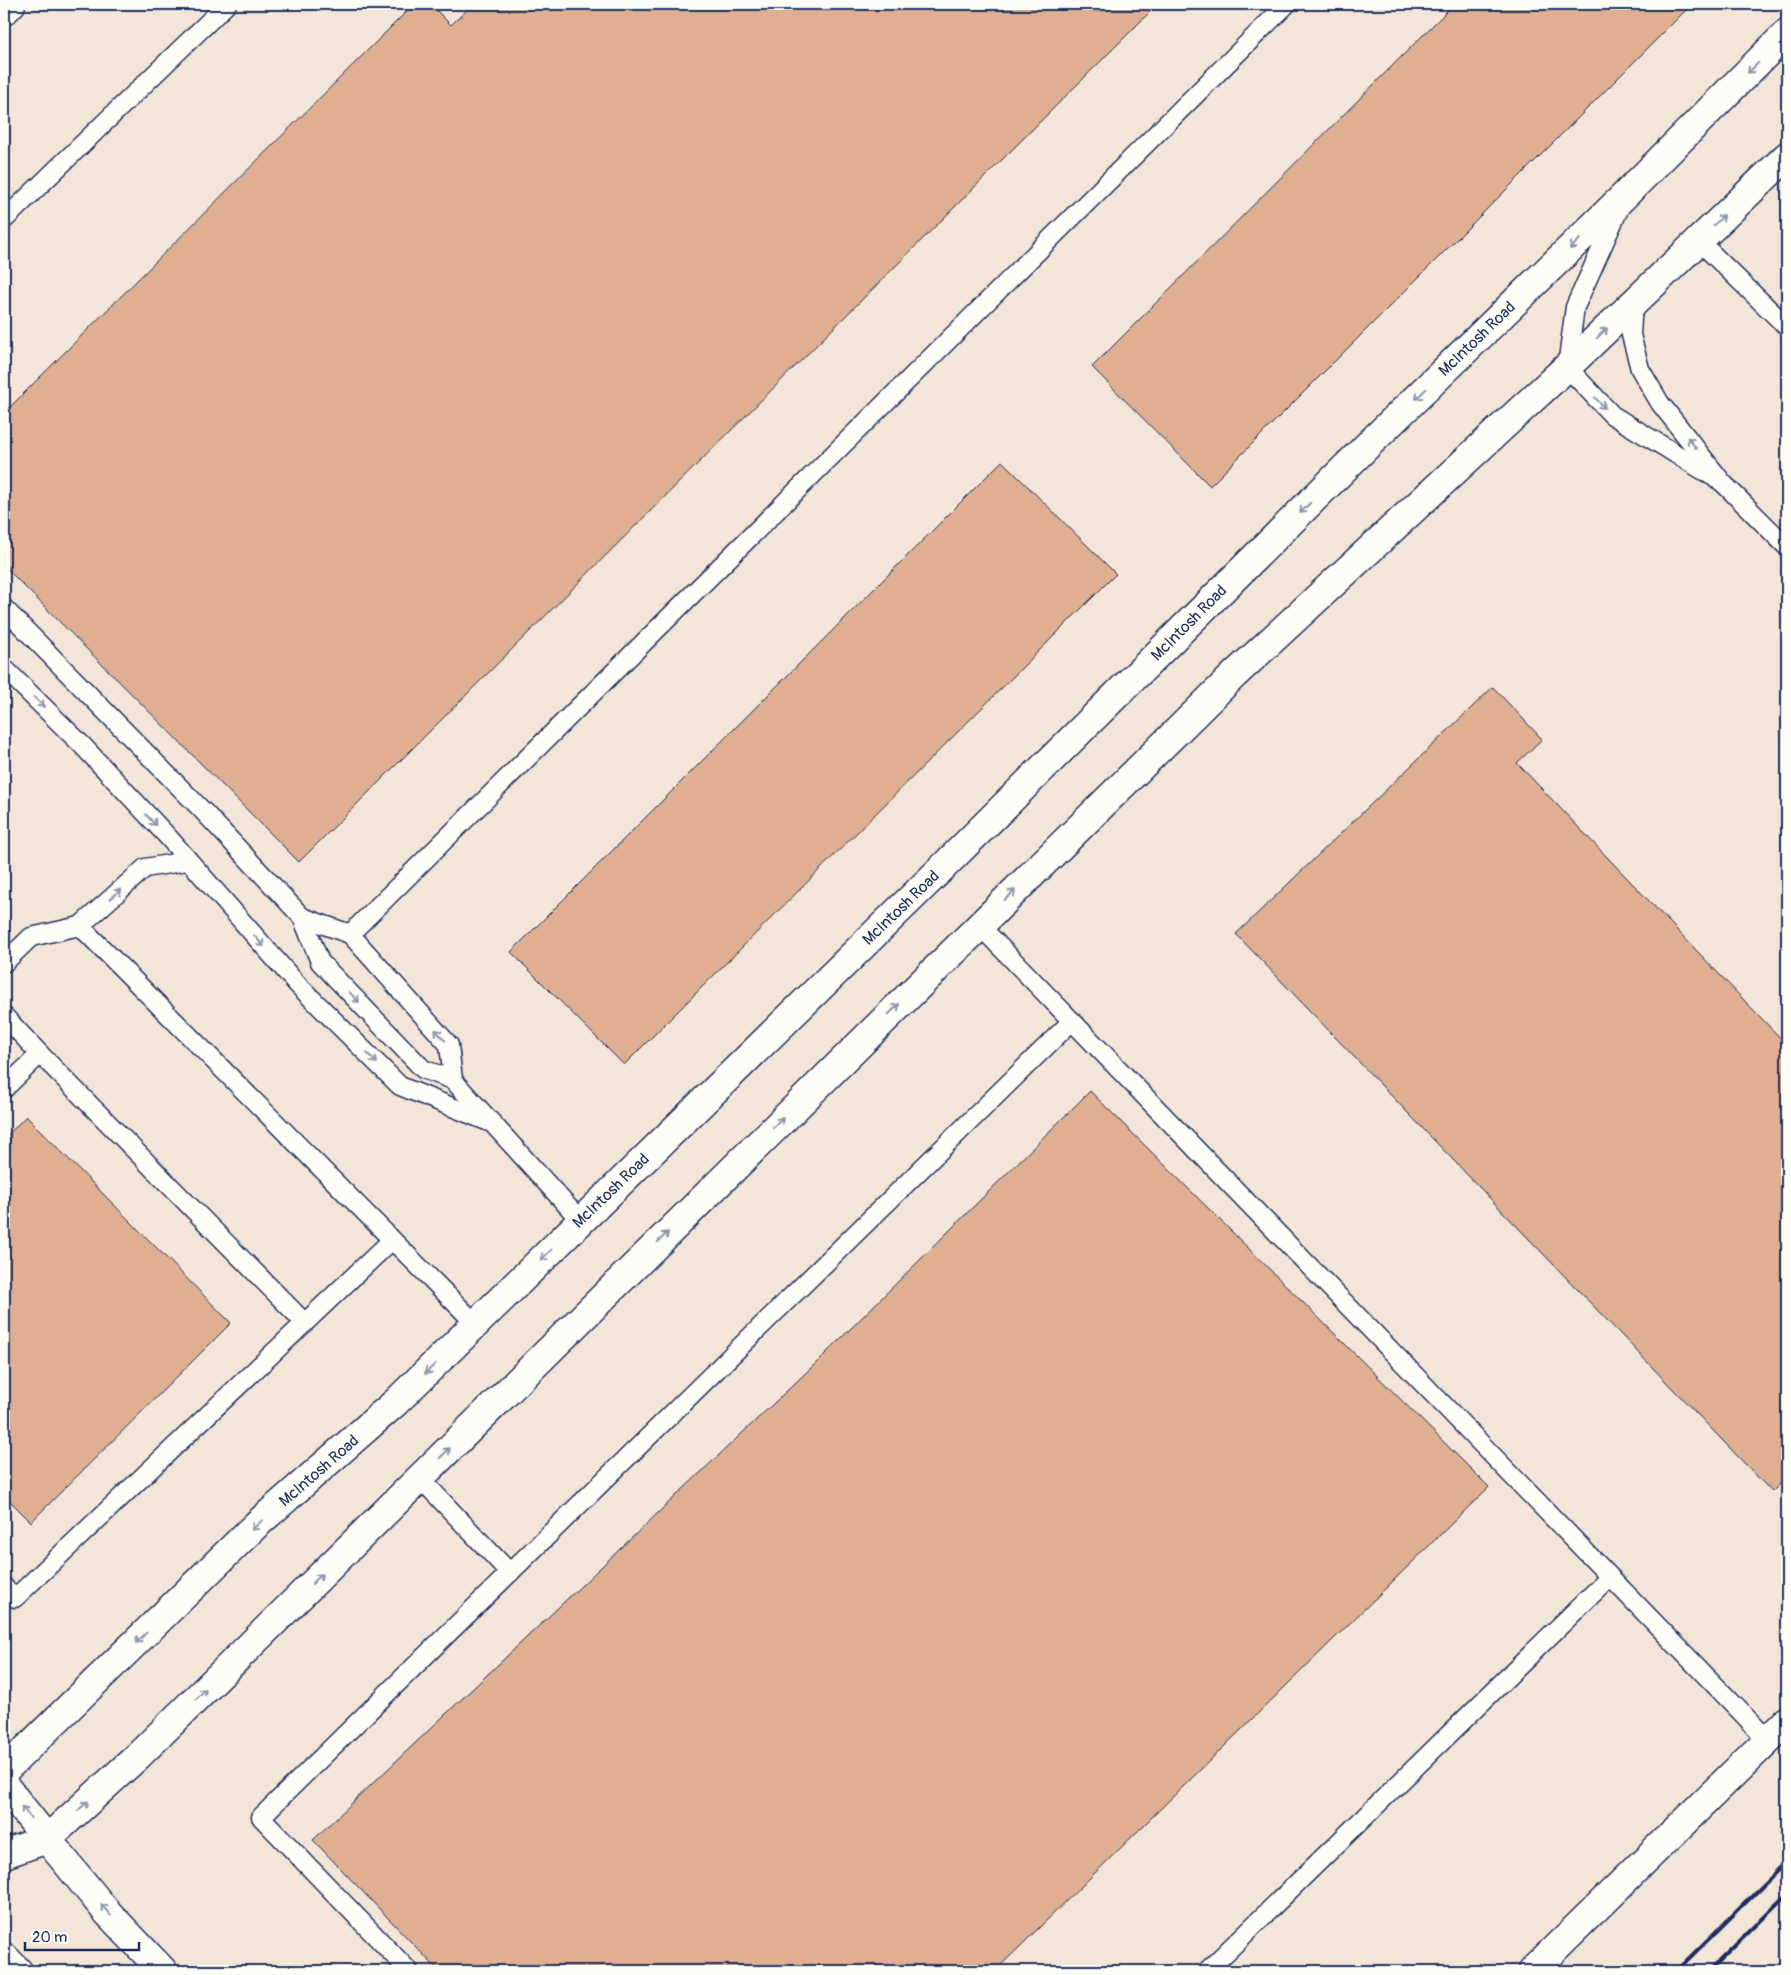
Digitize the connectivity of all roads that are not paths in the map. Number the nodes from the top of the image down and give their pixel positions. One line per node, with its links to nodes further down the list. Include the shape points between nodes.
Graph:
1 (11, 4): 4 (main road)
2 (227, 4): 8 (lane)
3 (1287, 4): 21 (lane)
4 (4, 11)
5 (1787, 33): 7 (main road, McIntosh Road, one-way to 7)
6 (1787, 156): 9 (main road, one-way to 6)
7 (1624, 196): 12 (lane, via 1575,307); 29 (main road, McIntosh Road, one-way to 29)
8 (4, 220)
9 (1698, 240): 10 (main road); 11 (lane)
10 (1633, 302): 12 (main road, one-way to 10); 13 (lane, one-way to 10, via 1660,403 1640,369 1631,335)
11 (1787, 326)
12 (1567, 367): 13 (lane, one-way to 13, via 1612,415); 19 (main road, one-way to 12, via 1233,676)
13 (1722, 482): 14 (lane)
14 (1787, 547)
15 (4, 608): 18 (lane)
16 (4, 668): 17 (lane, one-way to 17, via 82,745)
17 (187, 861): 20 (lane, one-way to 17, via 145,868); 28 (lane, one-way to 28, via 297,984 400,1086)
18 (302, 917): 21 (lane); 26 (lane, one-way to 26, via 320,962 423,1069)
19 (980, 925): 24 (lane); 33 (main road, one-way to 19)
20 (80, 926): 22 (lane, via 31,937); 30 (lane)
21 (350, 934): 26 (lane, one-way to 21, via 449,1045)
22 (4, 963)
23 (4, 1016): 25 (lane)
24 (1072, 1021): 34 (lane); 35 (lane)
25 (40, 1054): 27 (lane); 31 (lane)
26 (453, 1080): 28 (lane)
27 (4, 1089)
28 (493, 1124): 29 (lane)
29 (581, 1221): 32 (main road, McIntosh Road, one-way to 32)
30 (392, 1240): 31 (lane); 32 (lane)
31 (305, 1323): 36 (lane, via 15,1598)
32 (476, 1324): 38 (main road, McIntosh Road, one-way to 38, via 396,1402 256,1526)
33 (420, 1478): 34 (lane); 40 (main road, one-way to 33, via 138,1756)
34 (510, 1573): 45 (lane, via 261,1817)
35 (1610, 1576): 37 (lane); 46 (lane)
36 (4, 1587)
37 (1778, 1730): 47 (main road)
38 (4, 1771)
39 (4, 1785): 40 (main road, one-way to 39)
40 (48, 1839): 41 (main road); 44 (main road, one-way to 40, via 107,1912)
41 (4, 1854)
42 (4, 1957): 43 (main road)
43 (18, 1971)
44 (163, 1971)
45 (409, 1971)
46 (1207, 1971)
47 (1532, 1971)

